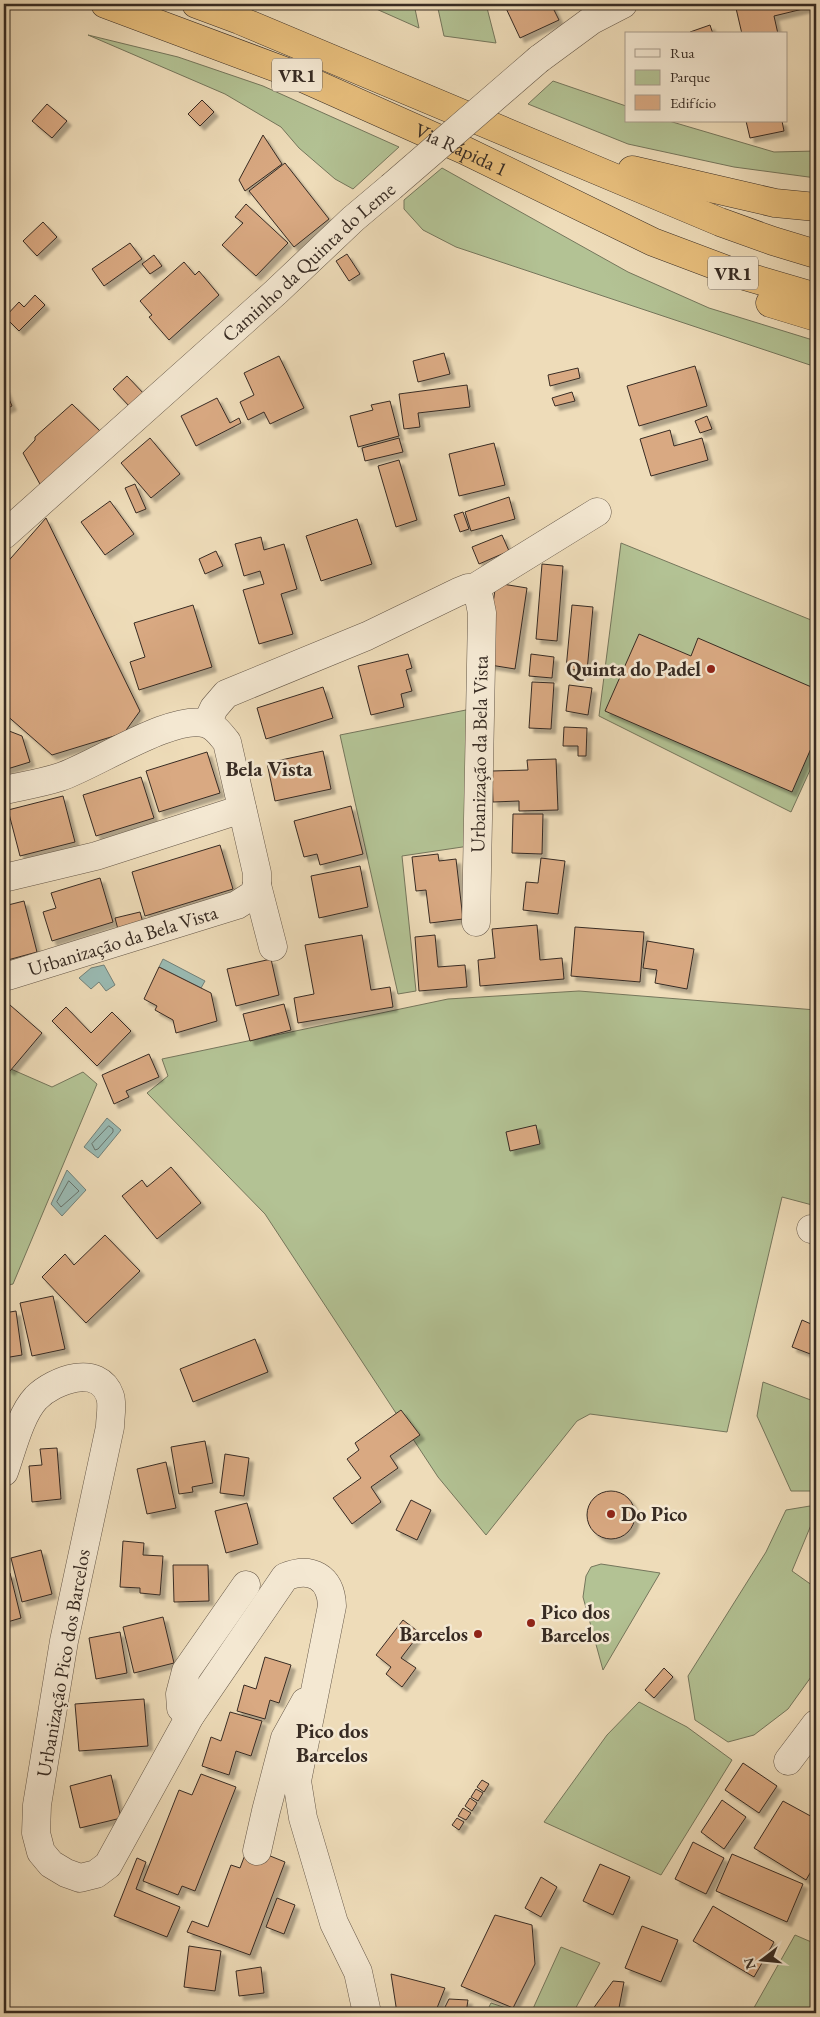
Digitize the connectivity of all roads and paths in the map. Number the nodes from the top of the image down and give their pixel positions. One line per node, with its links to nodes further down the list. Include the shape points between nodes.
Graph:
1 (196, 4): 4 (highway, Via Rápida 1 / VR1)
2 (623, 4): 13 (street, Caminho da Quinta do Leme, bridge, via 592,20 539,58 353,219)
3 (116, 7): 6 (highway, Via Rápida 1 / VR1, via 298,76 464,150)
4 (525, 140): 5 (highway, via 661,178 775,203); 8 (highway, Via Rápida 1 / VR1, via 720,222)
5 (816, 207)
6 (618, 227): 7 (highway, Via Rápida 1 / VR1); 9 (highway, via 691,241)
7 (653, 242): 10 (highway, Via Rápida 1 / VR1, via 738,274); 11 (highway, via 700,279)
8 (816, 254)
9 (816, 278)
10 (816, 297)
11 (816, 317)
12 (597, 512): 14 (street)
13 (4, 535)
14 (474, 588): 15 (street, via 458,592 367,636 226,694); 20 (street, Urbanização da Bela Vista, via 482,613)
15 (207, 723): 16 (street, via 177,725 61,777); 17 (street, via 226,742)
16 (4, 790)
17 (242, 809): 18 (street, via 96,856); 19 (street)
18 (4, 878)
19 (257, 885): 21 (street); 22 (street, Urbanização da Bela Vista, via 254,894 237,904)
20 (476, 922)
21 (273, 947)
22 (8, 976)
23 (4, 1472): 26 (street, Urbanização Pico dos Barcelos, via 25,1416 36,1399 50,1387 73,1378 92,1378 103,1383 111,1397 110,1427 64,1640 37,1806 36,1833 41,1852 51,1864 80,1878 96,1874 108,1865)
24 (246, 1585): 26 (street, via 186,1671 180,1694 181,1708)
25 (317, 1681): 26 (street, Urbanização Pico dos Barcelos, via 332,1596 322,1579 308,1572 297,1572 285,1577); 29 (street, Urbanização Pico dos Barcelos, via 285,1738); 30 (street, Urbanização Pico dos Barcelos, via 297,1781 299,1798 334,1923 358,1972)
26 (190, 1716)
27 (816, 1724): 28 (street)
28 (788, 1761)
29 (257, 1851)
30 (366, 2013)

